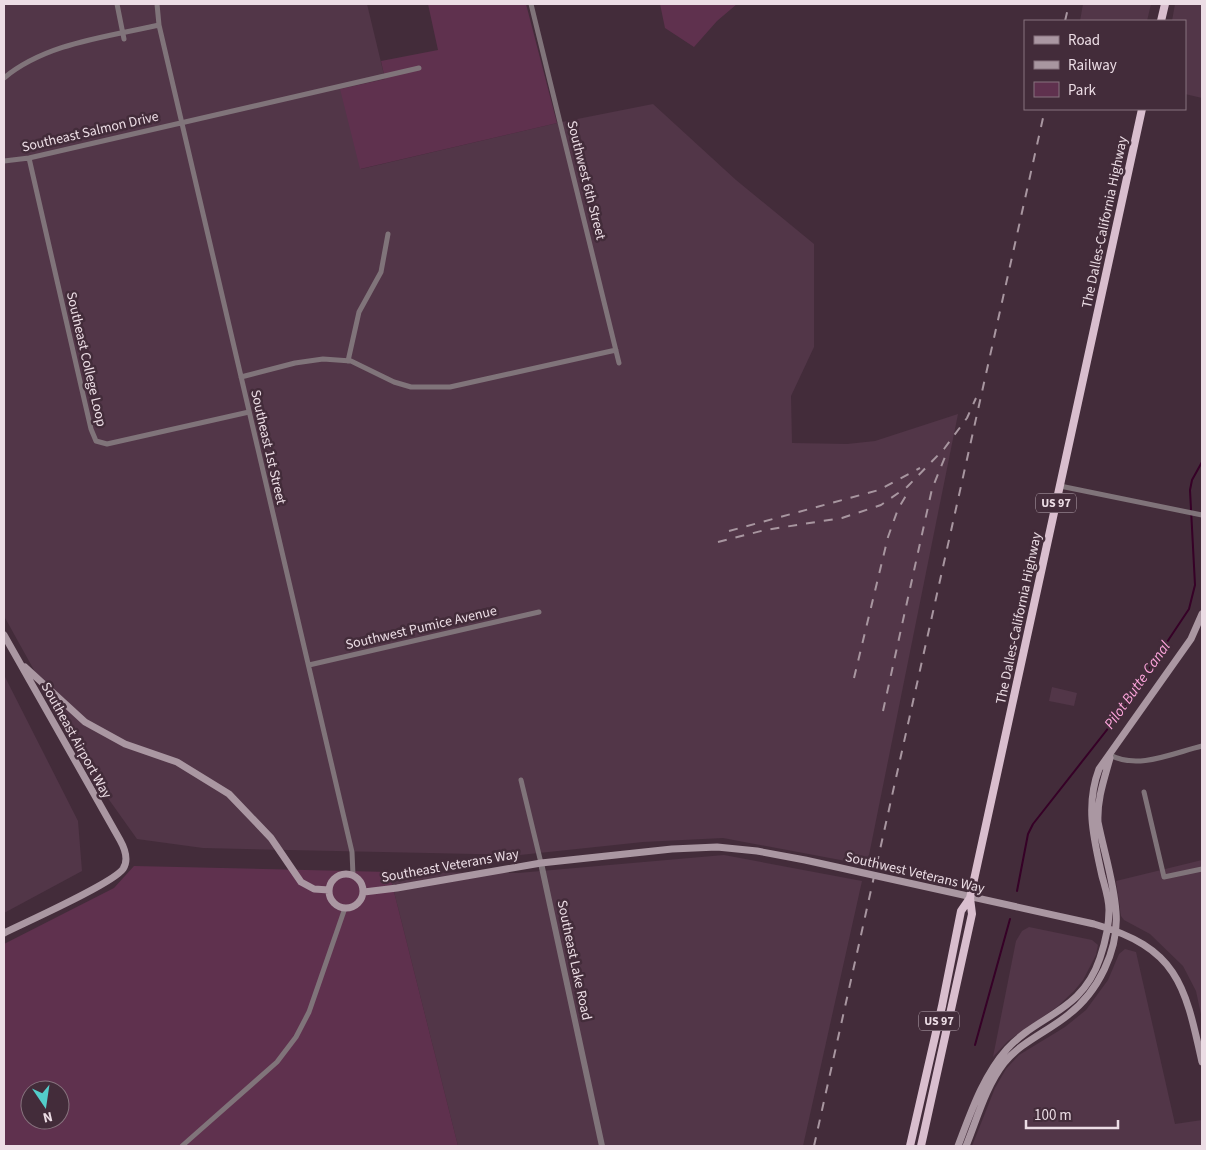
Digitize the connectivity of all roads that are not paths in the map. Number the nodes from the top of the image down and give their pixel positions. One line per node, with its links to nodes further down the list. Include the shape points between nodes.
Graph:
1 (117, 4): 7 (street)
2 (157, 4): 6 (street, Southeast 1st Street)
3 (531, 4): 15 (street, Southwest 6th Street)
4 (1165, 4): 5 (highway)
5 (1161, 20)
6 (159, 25): 9 (street, via 56,49 16,68); 11 (street, Southeast 1st Street)
7 (124, 39)
8 (419, 68): 11 (street, Southeast Salmon Drive)
9 (4, 78)
10 (1142, 110): 20 (highway, The Dalles-California Highway / US 97)
11 (181, 122): 12 (street, Southeast Salmon Drive); 18 (street, Southeast 1st Street)
12 (29, 158): 13 (street, Southeast Salmon Drive); 19 (street, Southeast College Loop, via 83,398 96,441 107,444)
13 (4, 161)
14 (388, 234): 16 (street, via 382,272 359,312)
15 (616, 350): 16 (street, via 450,387 430,388 394,382); 17 (street, Southwest 6th Street)
16 (348, 361): 18 (street, via 314,360)
17 (619, 363)
18 (241, 377): 19 (street, Southeast 1st Street)
19 (249, 412): 28 (street, Southeast 1st Street)
20 (1060, 486): 21 (street); 38 (highway, The Dalles-California Highway / US 97)
21 (1195, 515): 22 (street); 23 (street)
22 (1202, 515)
23 (1202, 519)
24 (539, 612): 28 (street, Southwest Pumice Avenue)
25 (1202, 614): 30 (main road, via 1191,639)
26 (4, 635): 27 (main road, Southeast Airport Way)
27 (20, 662): 36 (main road, via 85,722 125,744 178,762 229,794 271,838 301,882 314,889); 42 (main road, Southeast Airport Way, via 120,840 126,858 124,868 108,881)
28 (309, 665): 35 (street, Southeast 1st Street, via 352,852)
29 (1202, 746): 30 (street, via 1137,762 1121,761)
30 (1110, 755): 40 (main road, via 1094,781 1090,809 1109,909); 41 (main road, via 1097,809 1114,896)
31 (522, 780): 33 (street, Southeast Lake Road)
32 (1144, 792): 34 (street, via 1164,877)
33 (541, 863): 37 (main road, Southeast Veterans Way); 38 (main road, Southwest Veterans Way, via 717,847 805,860); 45 (street, Southeast Lake Road)
34 (1202, 869)
35 (353, 875): 36 (main road, via 337,876); 37 (main road, via 361,882)
36 (329, 890): 39 (main road, via 332,900)
37 (364, 892): 39 (main road, via 360,902)
38 (970, 898): 40 (main road, Southwest Veterans Way); 46 (highway, The Dalles-California Highway / US 97, via 961,911); 47 (highway, The Dalles-California Highway / US 97, via 972,914)
39 (345, 908): 44 (street, via 309,1012 296,1037 277,1062)
40 (1107, 928): 41 (main road, Southwest Veterans Way); 48 (main road, via 1096,970 1077,996 1014,1043 997,1061)
41 (1115, 931): 43 (main road, Southwest Veterans Way, via 1137,941 1160,958 1180,983); 49 (main road, via 1108,959 1094,987 1069,1015 1023,1045 999,1071)
42 (4, 933)
43 (1202, 1062)
44 (182, 1146)
45 (602, 1146)
46 (910, 1146)
47 (921, 1146)
48 (958, 1146)
49 (966, 1146)

